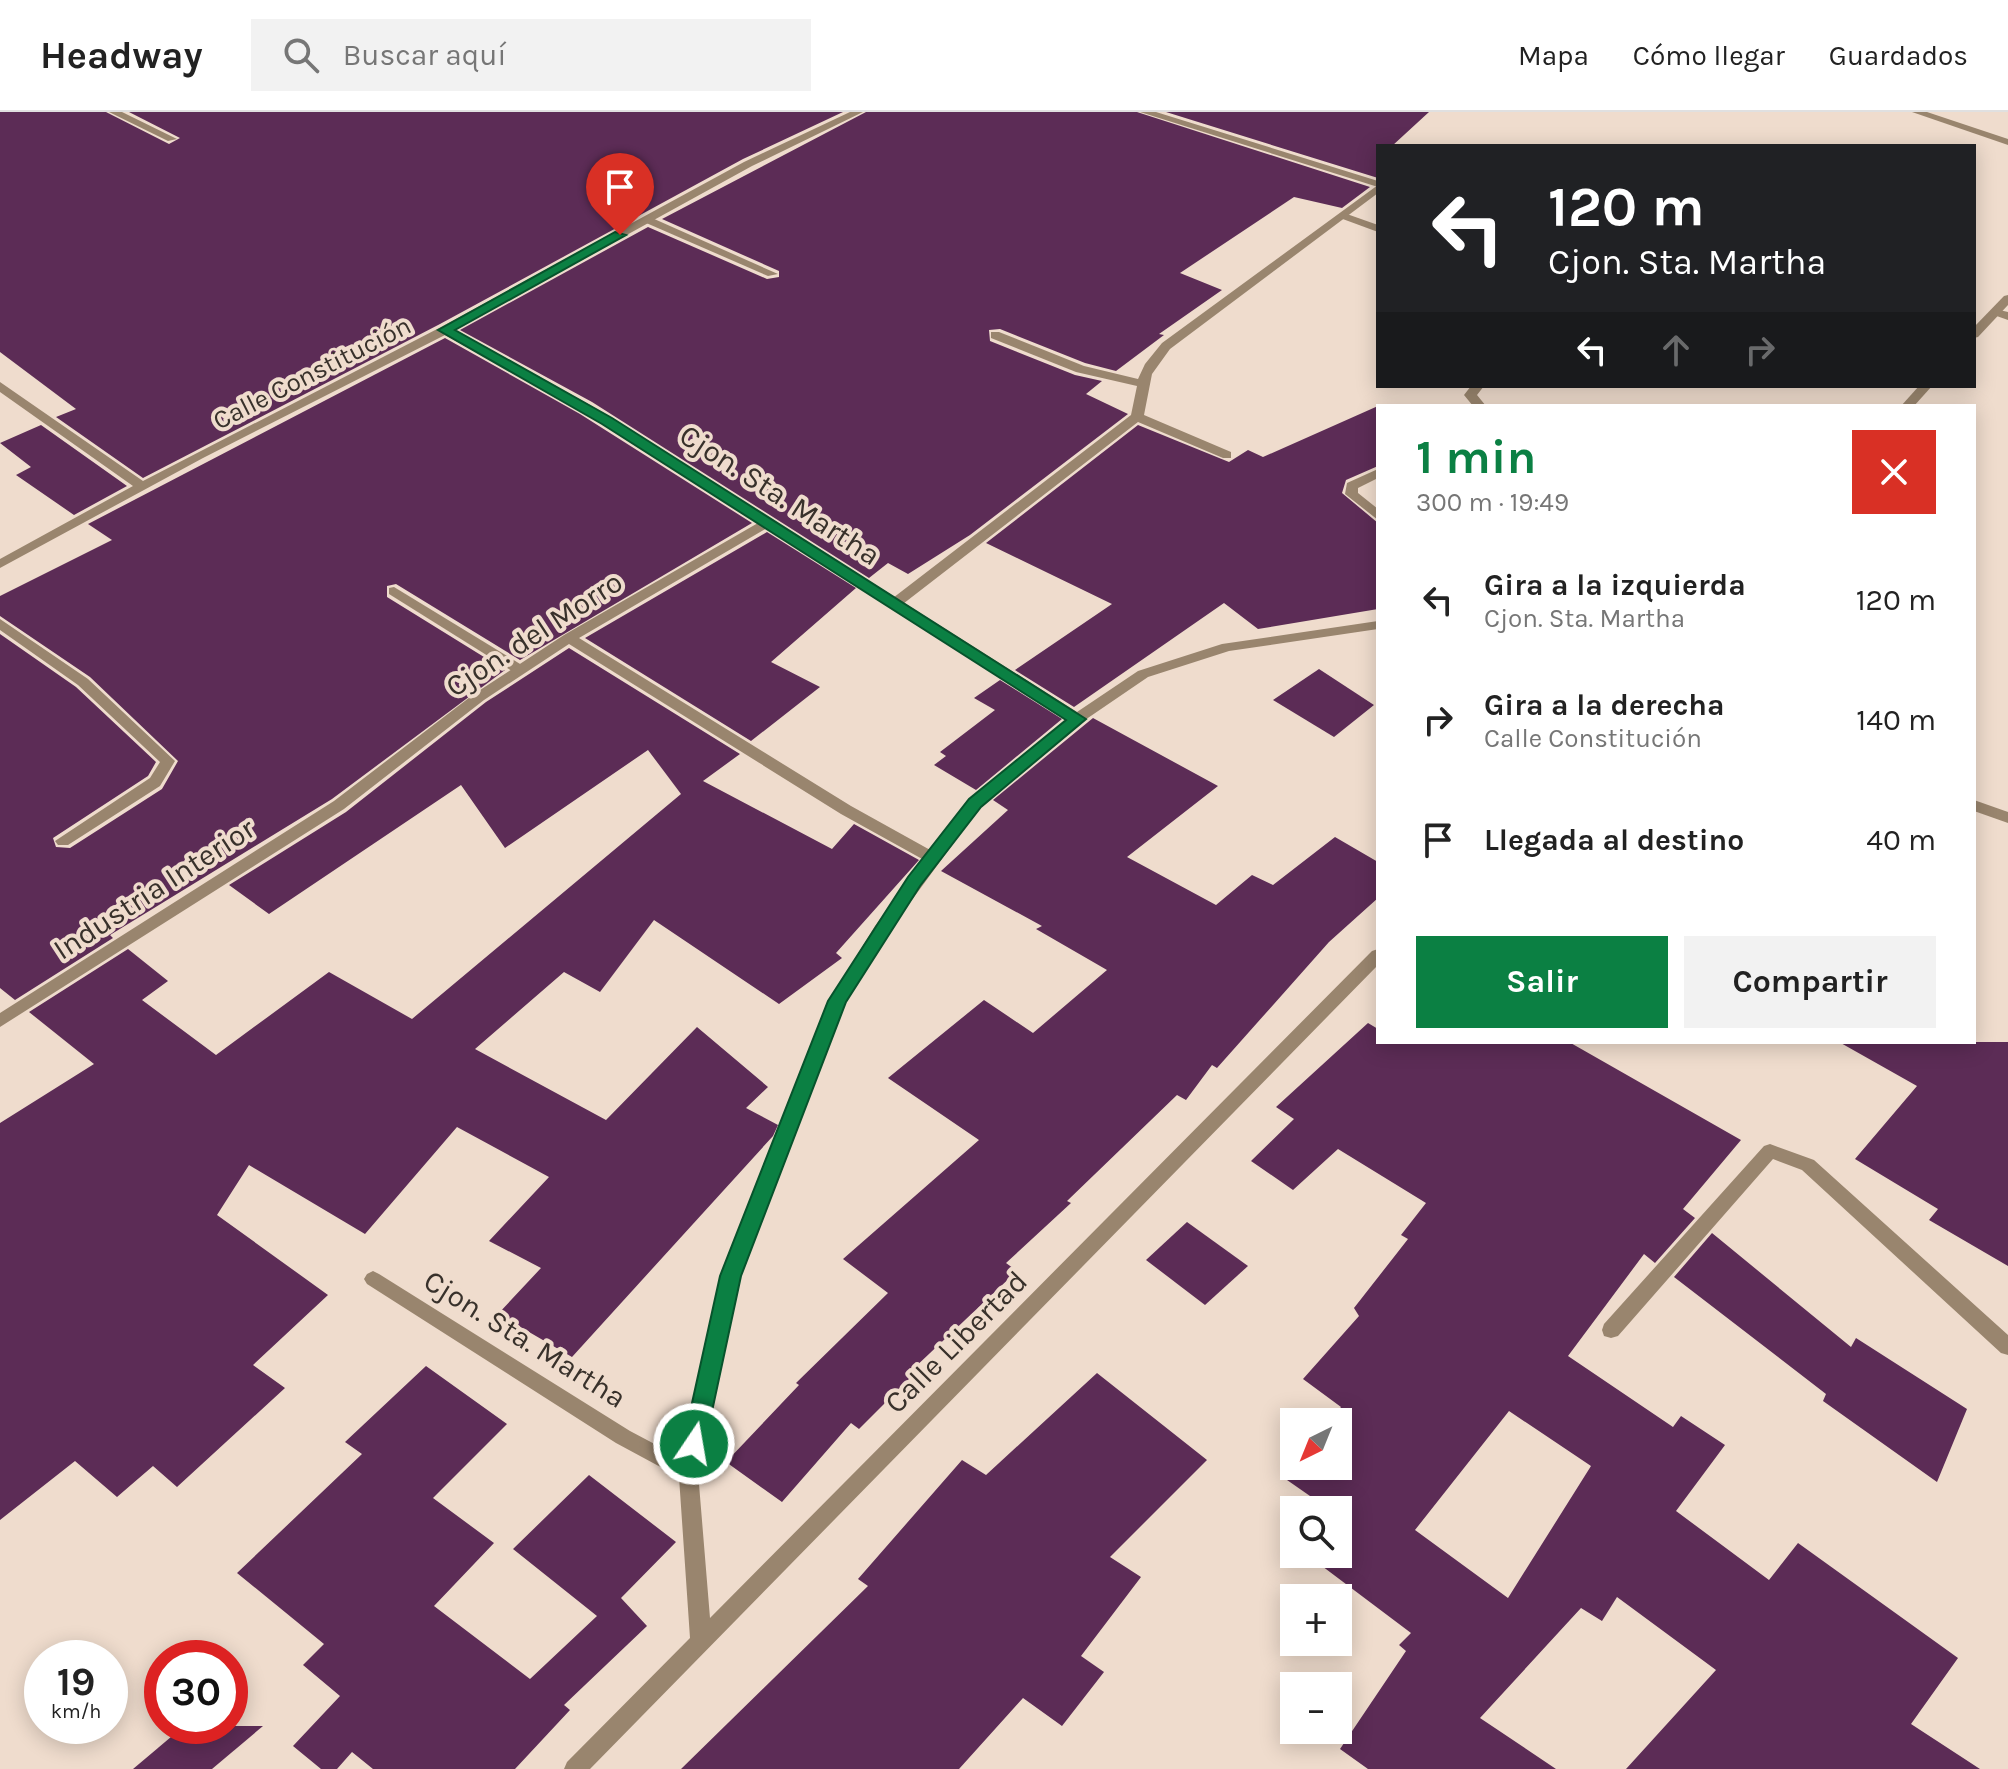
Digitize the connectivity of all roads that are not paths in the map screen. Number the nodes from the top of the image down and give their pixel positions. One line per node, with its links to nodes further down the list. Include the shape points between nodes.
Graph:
1 (114, 112): 5 (street)
2 (858, 112): 10 (street, Calle Constitución, via 748,164)
3 (1145, 112): 7 (street)
4 (1917, 112): 6 (street)
5 (172, 139)
6 (2008, 142)
7 (1376, 185)
8 (1376, 188): 9 (street)
9 (1344, 216): 11 (street); 19 (street, via 1166,346 1148,366)
10 (648, 220): 12 (street); 16 (street, Calle Constitución)
11 (1376, 228)
12 (772, 274)
13 (2008, 298): 14 (street)
14 (1995, 312): 15 (street); 17 (street)
15 (2008, 316)
16 (445, 330): 28 (street, Calle Constitución); 30 (street, Cjon. Sta. Martha, via 586,408)
17 (1976, 332)
18 (995, 335): 19 (street, via 1080,369)
19 (1142, 384): 25 (street)
20 (0, 386): 28 (street)
21 (1476, 388): 23 (street, via 1470,395)
22 (1924, 388): 24 (street)
23 (1478, 404)
24 (1909, 404)
25 (1137, 417): 26 (street); 33 (street)
26 (1227, 455)
27 (1376, 474): 29 (street, via 1352,486 1351,494)
28 (142, 486): 31 (street, Calle Constitución)
29 (1376, 514)
30 (768, 522): 33 (street, Cjon. Sta. Martha); 36 (street, Cjon. del Morro)
31 (0, 564)
32 (394, 591): 37 (street)
33 (894, 604): 38 (street, Cjon. Sta. Martha)
34 (0, 623): 42 (street, via 83,682 168,761 155,782)
35 (1376, 625): 38 (street, via 1227,647 1143,674)
36 (569, 638): 37 (street, Cjon. del Morro); 43 (street)
37 (520, 670): 39 (street, Cjon. del Morro)
38 (1077, 719): 43 (street, via 975,803)
39 (339, 805): 45 (street, Industria Interior)
40 (1976, 806): 41 (street)
41 (2008, 818)
42 (63, 841)
43 (931, 857): 49 (street, via 837,1001 731,1276)
44 (1376, 957): 50 (street, Calle Libertad)
45 (0, 1021)
46 (373, 1279): 49 (street, Cjon. Sta. Martha, via 623,1437)
47 (1611, 1330): 48 (street, via 1770,1151 1808,1165)
48 (2008, 1347)
49 (688, 1472): 50 (street)
50 (701, 1640): 51 (street, Calle Libertad)
51 (575, 1769)

